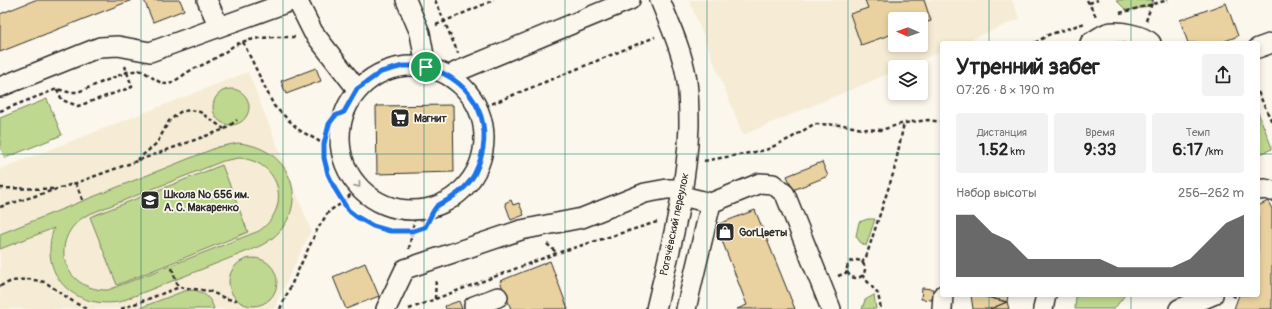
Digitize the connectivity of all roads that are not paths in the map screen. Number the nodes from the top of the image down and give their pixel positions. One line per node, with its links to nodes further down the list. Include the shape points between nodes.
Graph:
1 (207, 0): 7 (street)
2 (295, 0): 6 (street); 15 (street, via 312,32)
3 (406, 0): 12 (street, via 420,33)
4 (630, 0): 13 (street)
5 (660, 0): 18 (street, Рогачёвский переулок, via 680,47 689,99)
6 (254, 7): 7 (street)
7 (219, 27): 14 (street, via 150,52 118,46 100,47)
8 (1093, 41): 9 (street, via 1107,33 1140,36)
9 (1148, 41)
10 (1272, 43): 11 (street)
11 (1260, 47)
12 (426, 67): 13 (street); 15 (street, via 403,66 381,72)
13 (459, 74): 15 (street, one-way to 13, via 344,112 340,132 341,153 348,172 358,186 377,201 396,208 416,210 438,206 458,194 474,176 482,155 484,132 479,109)
14 (0, 87)
15 (357, 89)
16 (1260, 190): 17 (street)
17 (1272, 191)
18 (682, 192): 19 (street); 24 (street, via 668,189 645,193 582,218 521,230 405,269); 26 (street, Рогачёвский переулок)
19 (711, 203): 27 (street); 28 (street, via 760,183 773,184 785,194)
20 (498, 297): 25 (street, via 474,306)
21 (943, 297): 29 (street)
22 (1046, 297): 30 (street)
23 (1208, 297): 31 (street)
24 (386, 309)
25 (476, 309)
26 (656, 309)
27 (686, 309)
28 (831, 309)
29 (942, 309)
30 (1043, 309)
31 (1179, 309)

